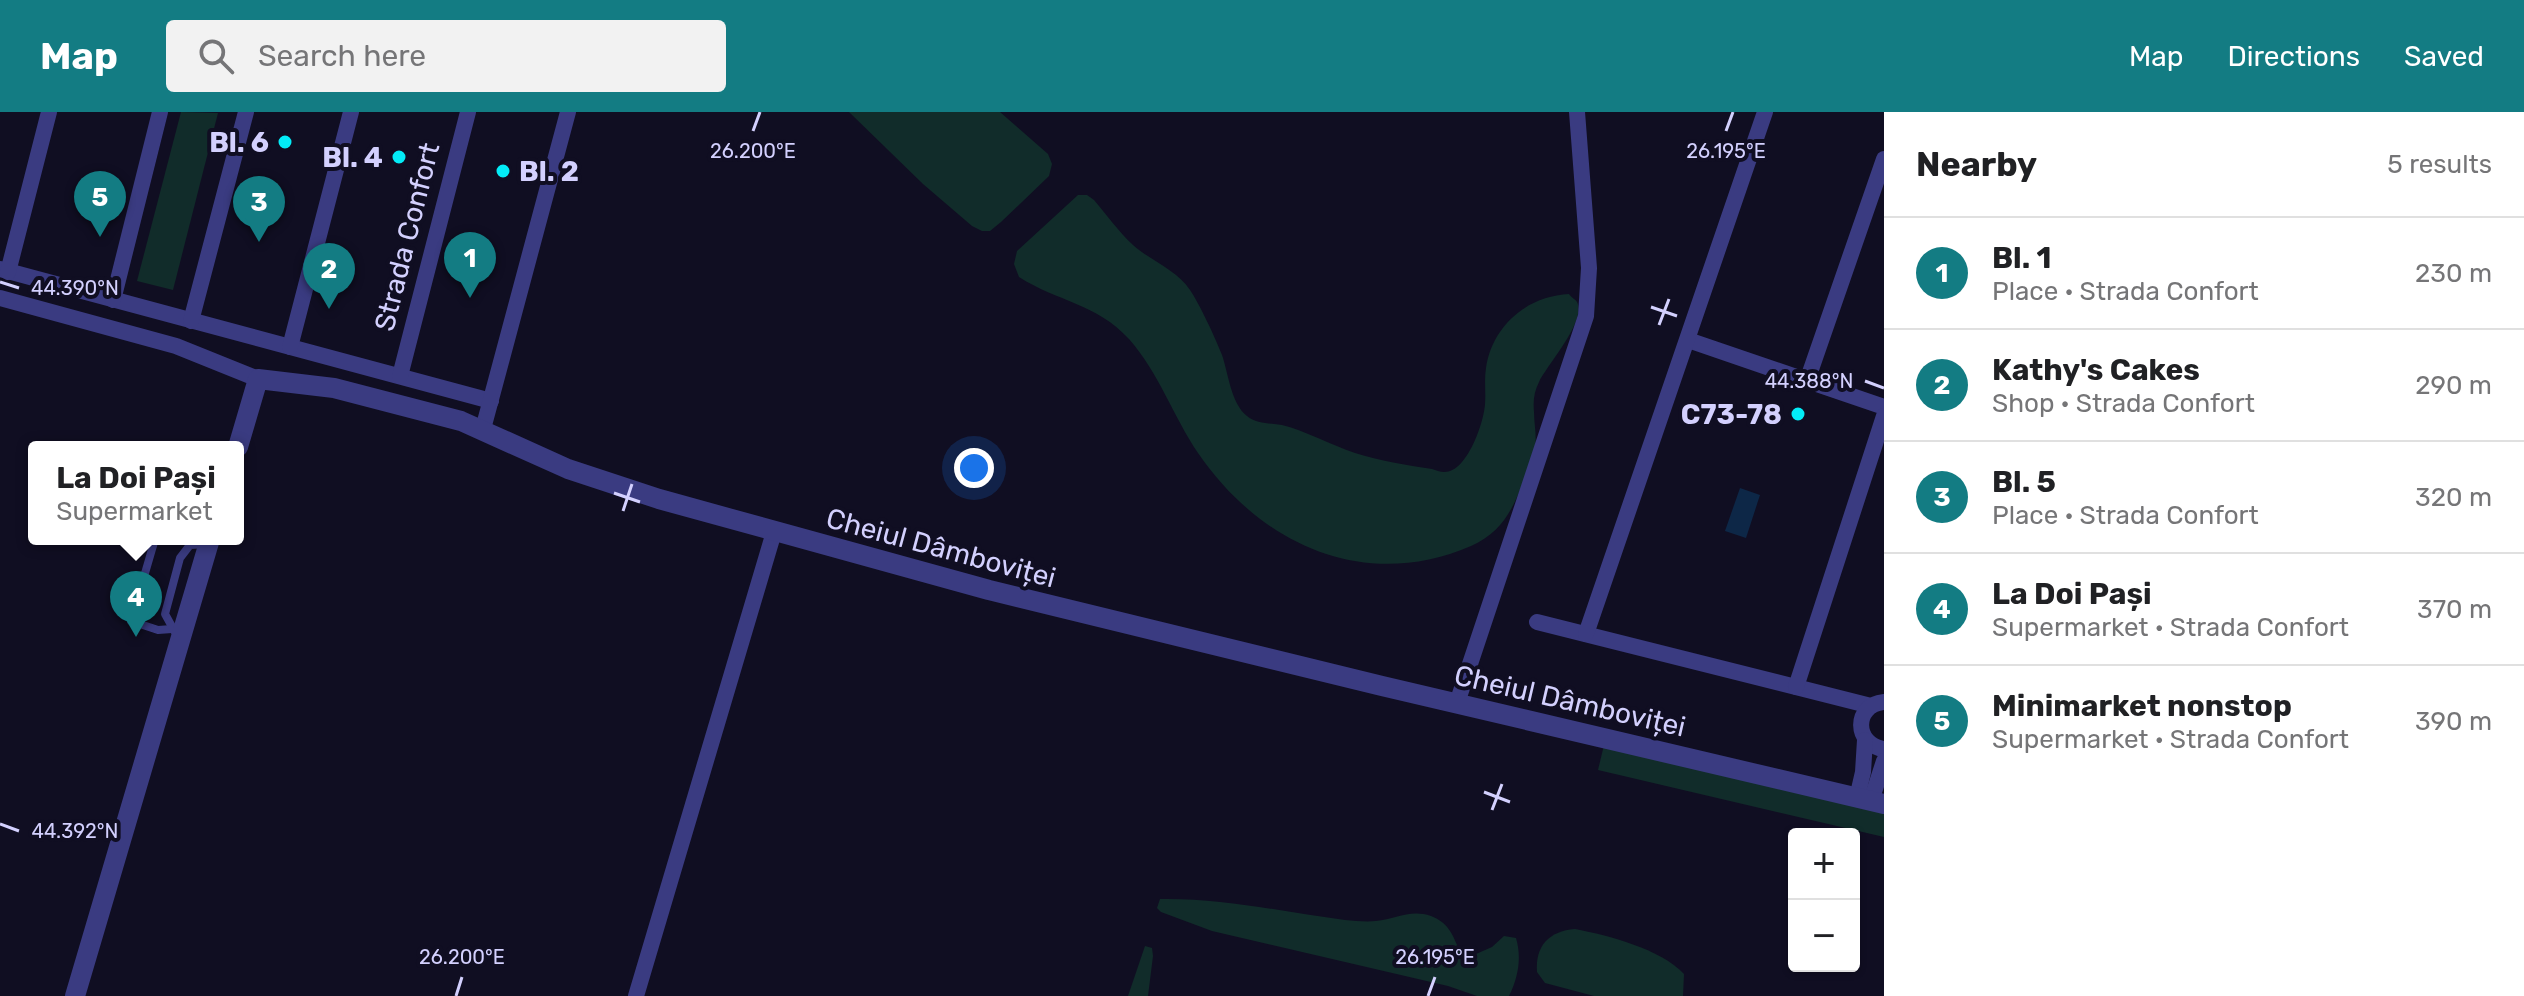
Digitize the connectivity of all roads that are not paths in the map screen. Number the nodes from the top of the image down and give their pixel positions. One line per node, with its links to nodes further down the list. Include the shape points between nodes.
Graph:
1 (49, 112): 10 (street, Strada Confort)
2 (160, 112): 12 (street)
3 (246, 112): 13 (street)
4 (351, 112): 16 (street)
5 (468, 112): 17 (street, Strada Confort)
6 (568, 112): 20 (street)
7 (1577, 112): 32 (street, via 1588,307)
8 (1765, 112): 15 (street)
9 (1884, 159): 19 (street)
10 (4, 270): 12 (street, Strada Confort)
11 (0, 298): 14 (street, Cheiul Dâmboviței)
12 (118, 301): 13 (street, Strada Confort); 14 (street)
13 (191, 321): 16 (street, Strada Confort)
14 (116, 329): 18 (street, Cheiul Dâmboviței)
15 (1688, 340): 19 (street); 30 (street)
16 (290, 347): 17 (street, Strada Confort)
17 (400, 376): 20 (street, Strada Confort)
18 (258, 379): 23 (street, Cheiul Dâmboviței, via 363,394); 24 (street)
19 (1807, 381): 21 (street)
20 (491, 401): 23 (street)
21 (1884, 407)
22 (1884, 416): 31 (street)
23 (483, 429): 25 (street, Cheiul Dâmboviței, via 592,478)
24 (240, 441)
25 (774, 532): 32 (street, Cheiul Dâmboviței, via 1091,616); 39 (street)
26 (153, 545): 29 (lane, via 131,621)
27 (203, 545): 29 (street)
28 (1537, 622): 30 (street)
29 (177, 633): 38 (street)
30 (1586, 634): 31 (street)
31 (1796, 687): 33 (street)
32 (1457, 703): 37 (street, Cheiul Dâmboviței)
33 (1878, 704): 34 (street, via 1862,717)
34 (1865, 740): 35 (street); 37 (street)
35 (1884, 749)
36 (1884, 761): 37 (street)
37 (1871, 801)
38 (75, 996)
39 (636, 996)

